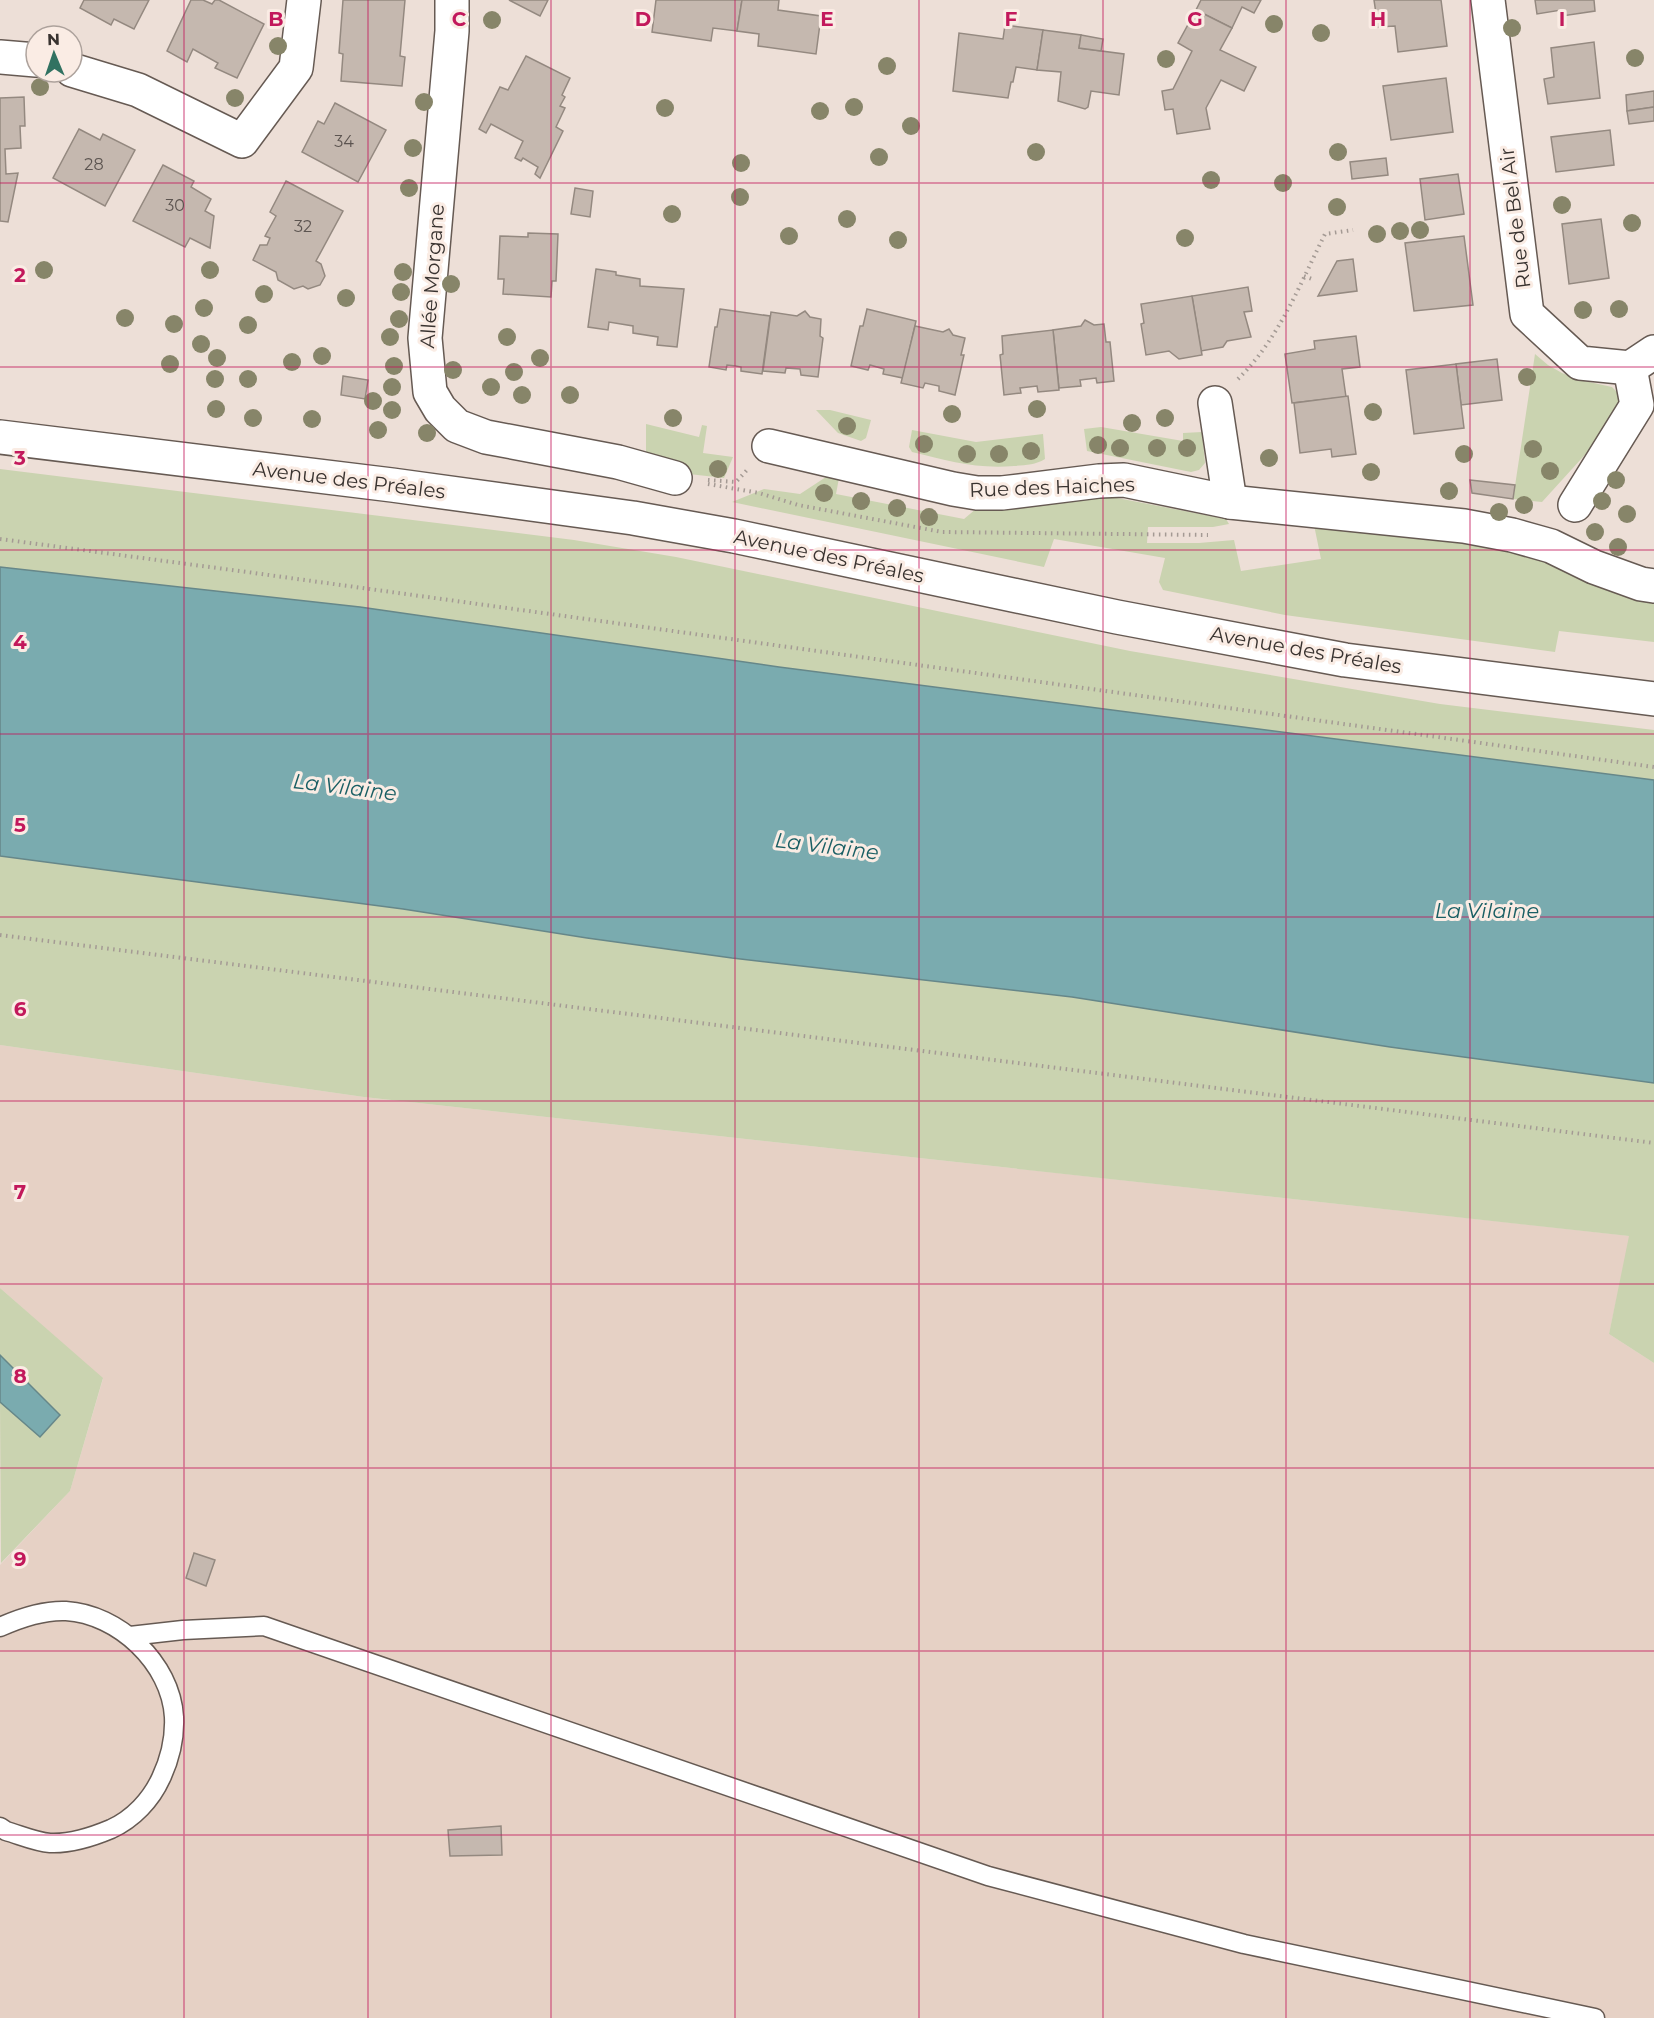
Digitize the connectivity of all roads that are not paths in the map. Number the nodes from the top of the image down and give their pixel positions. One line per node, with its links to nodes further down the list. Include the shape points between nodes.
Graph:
1 (304, 0): 6 (street, via 296,68 242,141 138,90)
2 (452, 0): 11 (street, Allée Morgane, via 426,338 430,392 457,426 486,437 618,462)
3 (1488, 0): 7 (street, Rue de Bel Air, via 1527,314 1580,363)
4 (0, 57): 5 (street)
5 (24, 59)
6 (84, 74)
7 (1642, 360): 13 (street, Rue de Bel Air, via 1637,405)
8 (1215, 403): 12 (street)
9 (0, 437): 15 (street, Avenue des Préales, via 633,518 1345,660)
10 (769, 446): 12 (street, Rue des Haiches, via 977,493 1124,480)
11 (675, 478)
12 (1230, 502): 14 (street, Rue des Haiches, via 1464,526 1512,535)
13 (1575, 505)
14 (1654, 586)
15 (1654, 699)
16 (0, 1627): 17 (lane, via 25,1616 65,1611 94,1617)
17 (130, 1636): 18 (lane, via 149,1655 168,1691 174,1717 171,1756 153,1794 125,1822 90,1839 50,1843); 19 (lane, via 264,1626 988,1876 1244,1944)
18 (0, 1827)
19 (1595, 2018)

